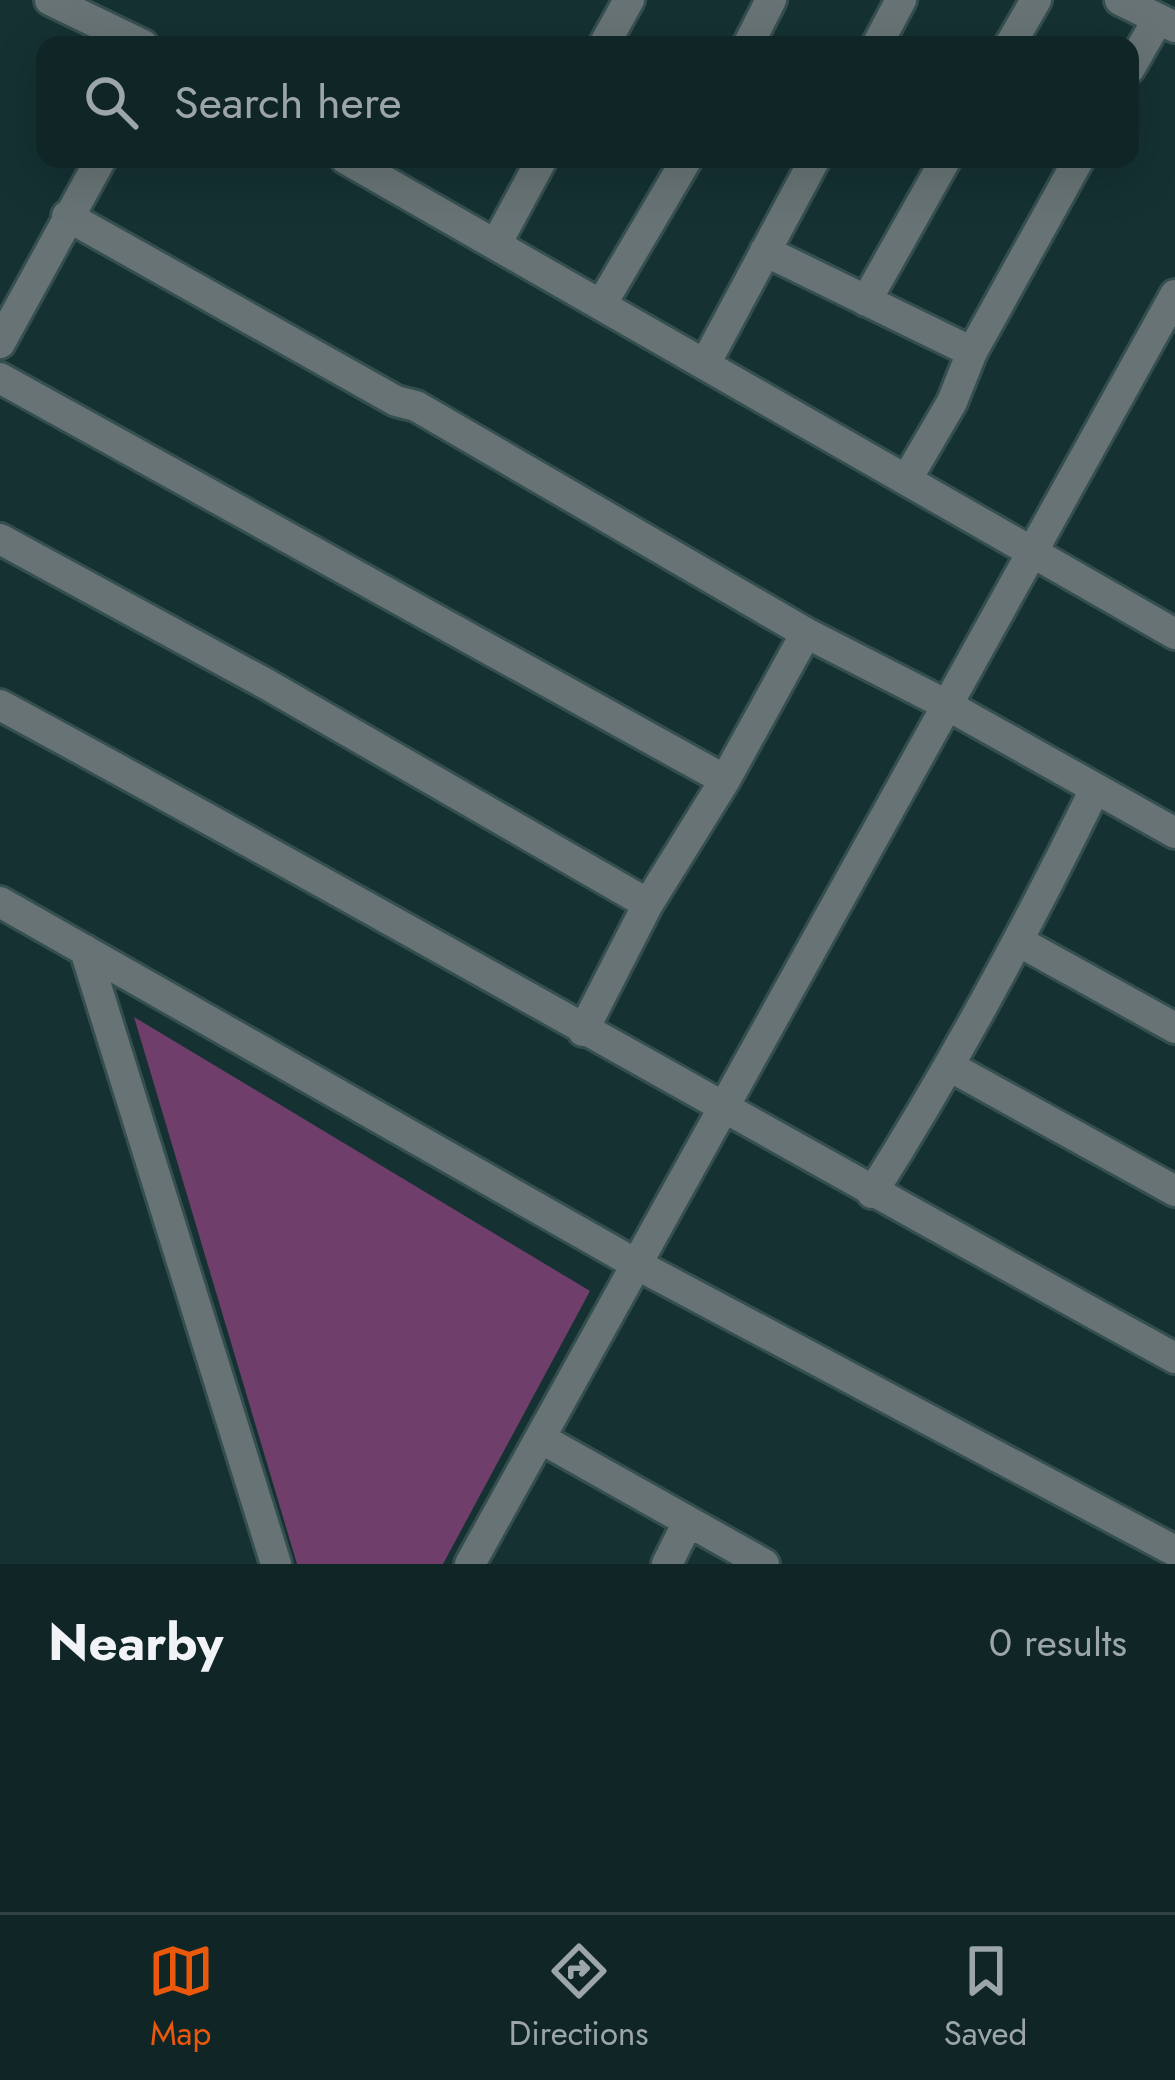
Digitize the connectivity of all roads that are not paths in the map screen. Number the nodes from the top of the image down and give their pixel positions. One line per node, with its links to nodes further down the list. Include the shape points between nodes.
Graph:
1 (50, 0): 8 (street)
2 (629, 0): 9 (street)
3 (771, 0): 10 (street)
4 (901, 0): 11 (street)
5 (1036, 0): 12 (street)
6 (1120, 0): 7 (street)
7 (1166, 23): 13 (street)
8 (124, 36)
9 (609, 36)
10 (753, 36)
11 (882, 36)
12 (1015, 36)
13 (1139, 57)
14 (96, 168): 21 (street)
15 (362, 168): 22 (street)
16 (537, 168): 22 (street)
17 (682, 168): 26 (street)
18 (810, 168): 23 (street)
19 (941, 168): 25 (street)
20 (1074, 168): 28 (street)
21 (67, 217): 27 (street); 35 (street, via 416,406)
22 (496, 244): 26 (street)
23 (765, 251): 25 (street); 29 (street)
24 (1175, 295): 33 (street)
25 (866, 301): 28 (street)
26 (601, 304): 29 (street)
27 (0, 343)
28 (972, 352): 31 (street)
29 (705, 364): 31 (street)
30 (0, 378): 38 (street)
31 (907, 479): 33 (street)
32 (0, 539): 42 (street)
33 (1033, 551): 34 (street); 37 (street)
34 (1173, 627)
35 (806, 633): 37 (street); 38 (street)
36 (0, 705): 46 (street)
37 (947, 705): 39 (street); 48 (street)
38 (725, 781): 42 (street)
39 (1095, 789): 40 (street); 43 (street)
40 (1175, 833)
41 (0, 902): 44 (street)
42 (648, 904): 46 (street)
43 (1020, 942): 45 (street); 47 (street)
44 (85, 950): 51 (street); 56 (street)
45 (1175, 1028)
46 (583, 1031): 48 (street)
47 (951, 1067): 49 (street); 50 (street)
48 (724, 1106): 50 (street); 51 (street)
49 (1175, 1191)
50 (872, 1193): 52 (street)
51 (636, 1264): 53 (street); 55 (street)
52 (1175, 1358)
53 (540, 1438): 54 (street); 57 (street)
54 (688, 1522): 58 (street); 59 (street)
55 (1175, 1551)
56 (276, 1564)
57 (470, 1564)
58 (668, 1564)
59 (764, 1564)

